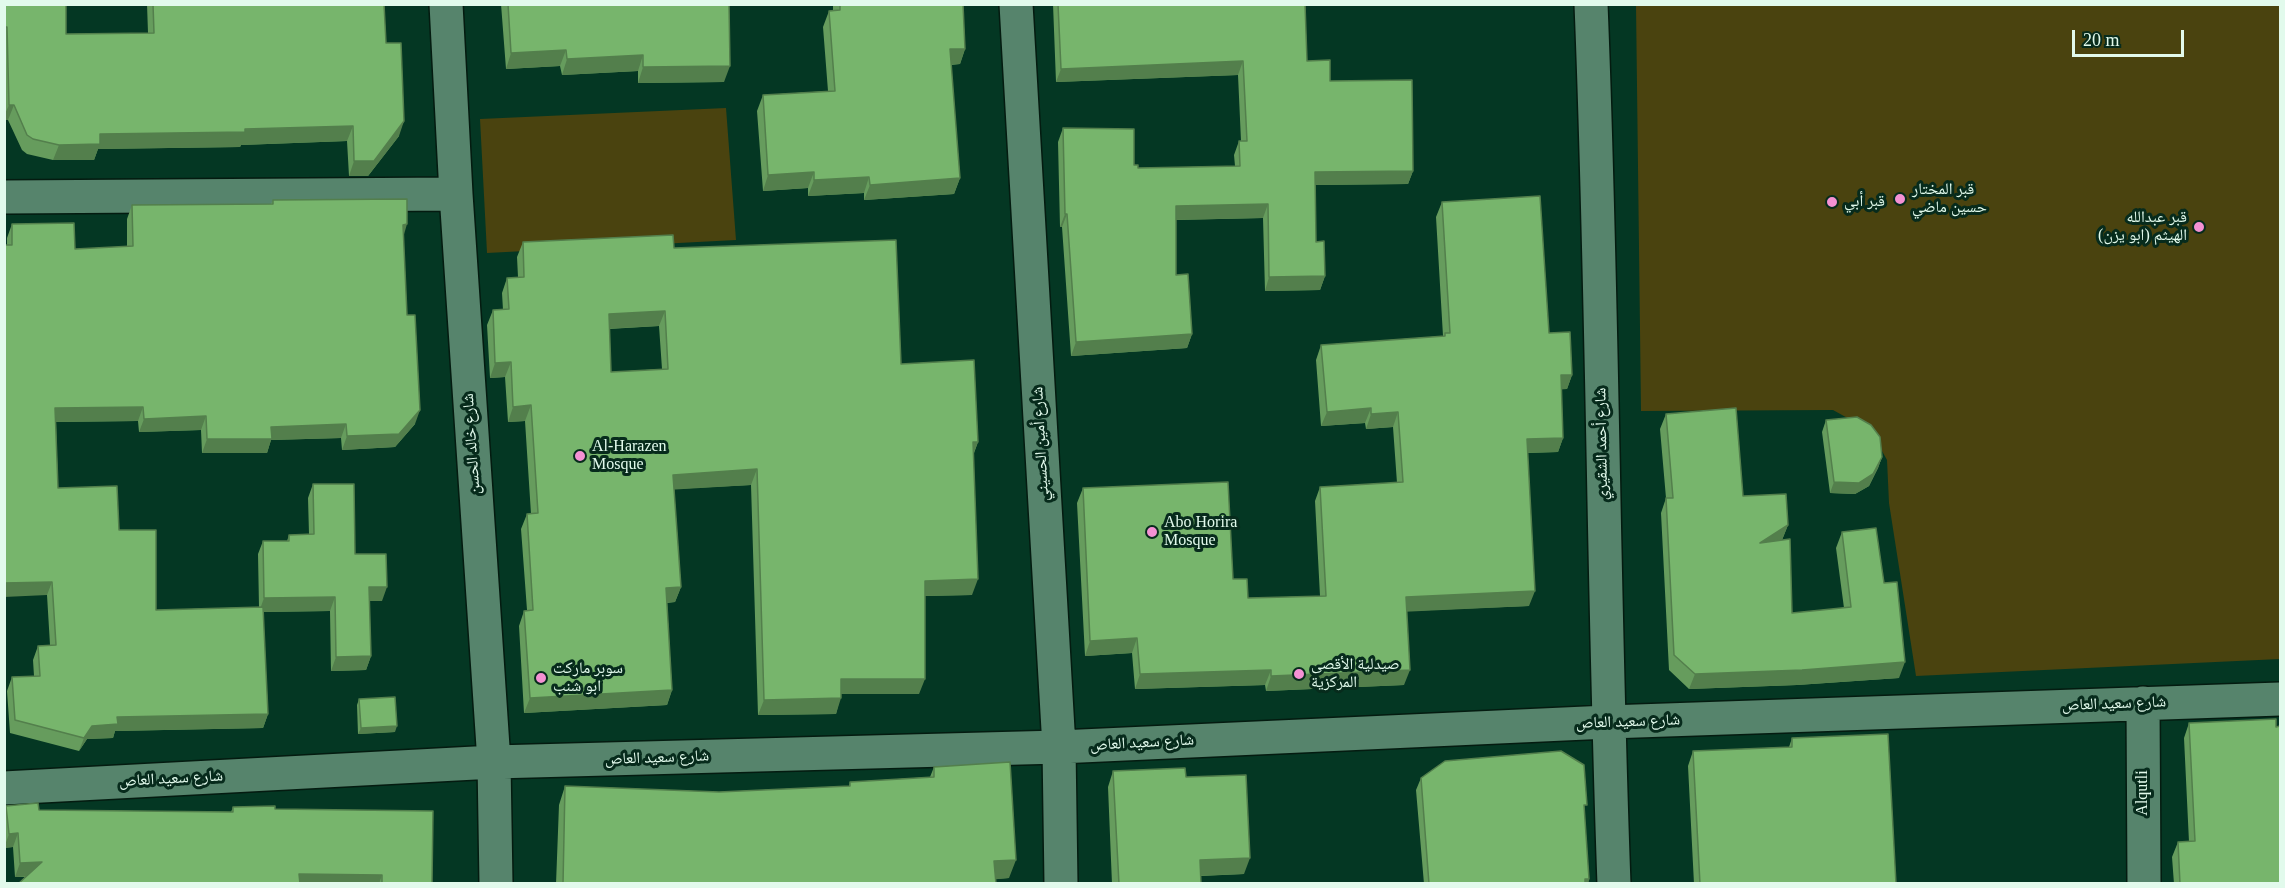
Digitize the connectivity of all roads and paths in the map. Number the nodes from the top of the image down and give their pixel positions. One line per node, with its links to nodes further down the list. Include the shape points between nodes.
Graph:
1 (446, 4): 4 (street, شارع خالد الحسن)
2 (1016, 4): 9 (street, شارع أمين الحسيني)
3 (1591, 4): 8 (street, شارع أحمد الشقيري)
4 (456, 194): 5 (street); 10 (street, شارع خالد الحسن)
5 (4, 197)
6 (2280, 699): 7 (street, شارع سعيد العاص)
7 (2143, 703): 8 (street, شارع سعيد العاص); 15 (street, Alqutli)
8 (1608, 722): 9 (street, شارع سعيد العاص); 14 (street, شارع أحمد الشقيري)
9 (1059, 747): 10 (street, شارع سعيد العاص); 13 (street, شارع أمين الحسيني)
10 (494, 762): 11 (street, شارع سعيد العاص); 12 (street, شارع خالد الحسن)
11 (4, 788)
12 (496, 884)
13 (1061, 884)
14 (1614, 884)
15 (2144, 884)

